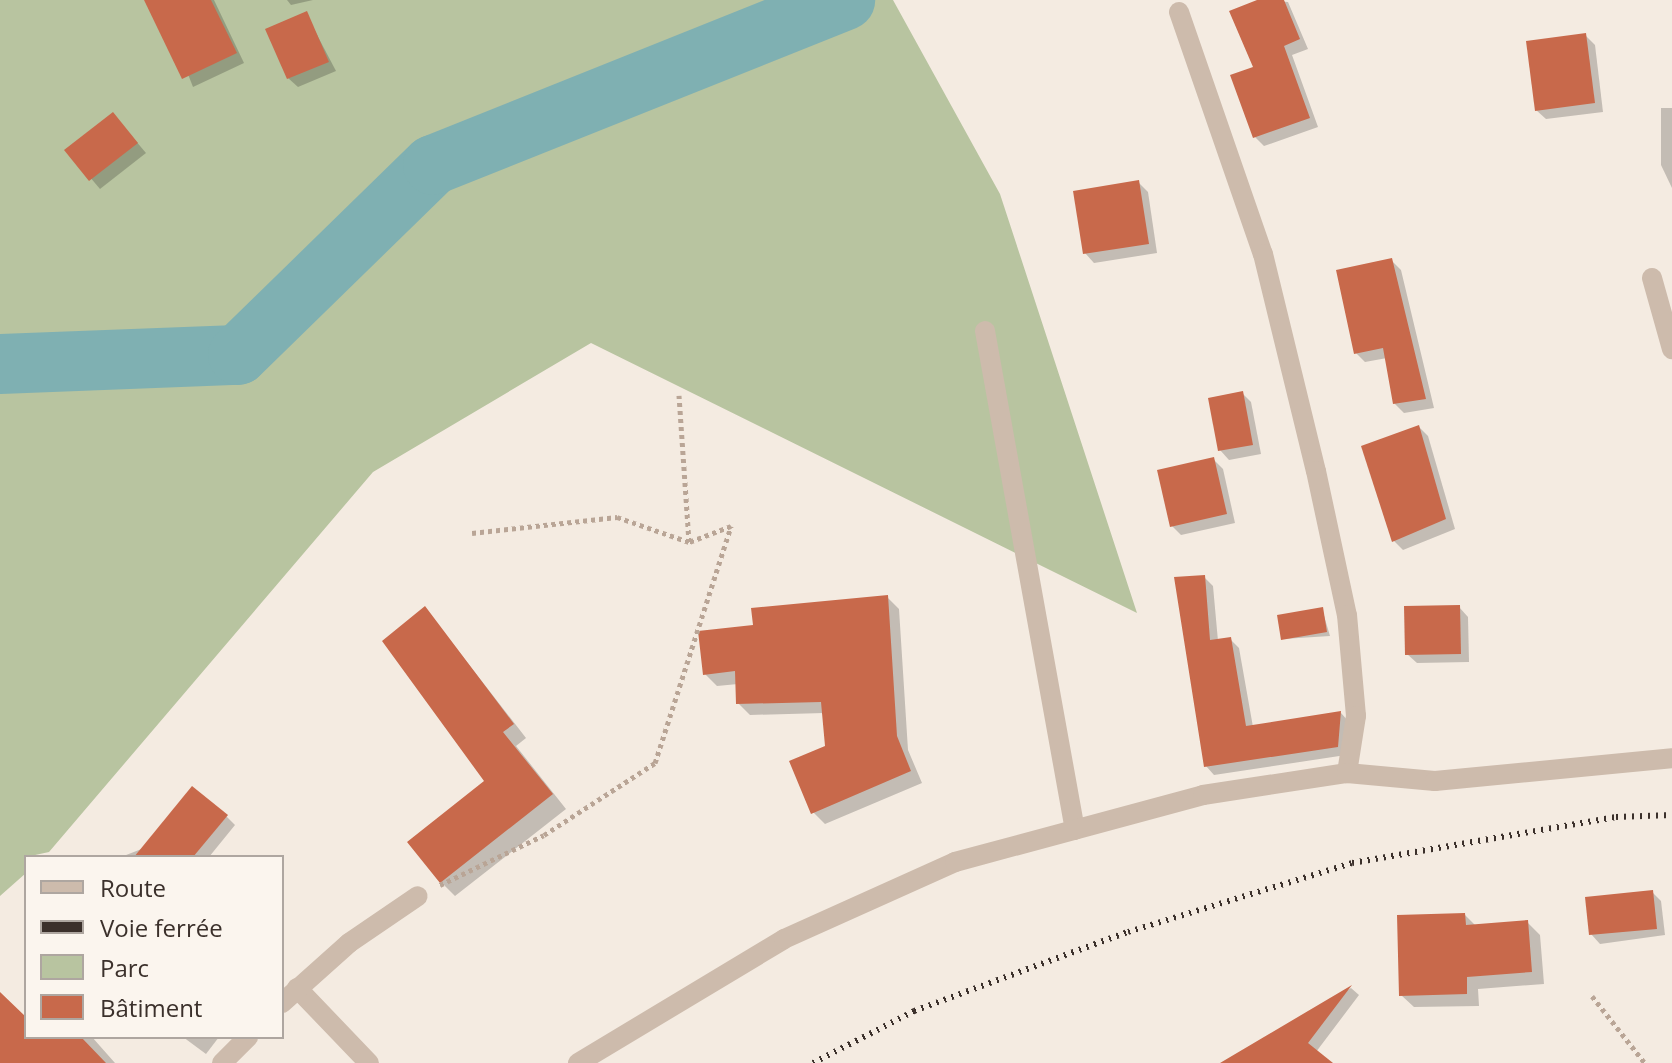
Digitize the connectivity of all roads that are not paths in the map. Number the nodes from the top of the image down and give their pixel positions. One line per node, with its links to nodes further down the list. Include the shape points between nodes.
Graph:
1 (1179, 12): 6 (street, via 1263,254 1319,486 1347,615 1356,716)
2 (1652, 278): 4 (street)
3 (985, 331): 7 (street)
4 (1672, 349)
5 (1672, 758): 6 (street, via 1435,781)
6 (1347, 773): 7 (street, via 1203,795)
7 (1075, 830): 14 (street, via 955,862 784,939)
8 (418, 896): 9 (street)
9 (297, 988): 10 (street); 13 (street)
10 (284, 1001)
11 (246, 1039): 12 (street)
12 (222, 1063)
13 (369, 1063)
14 (578, 1063)

